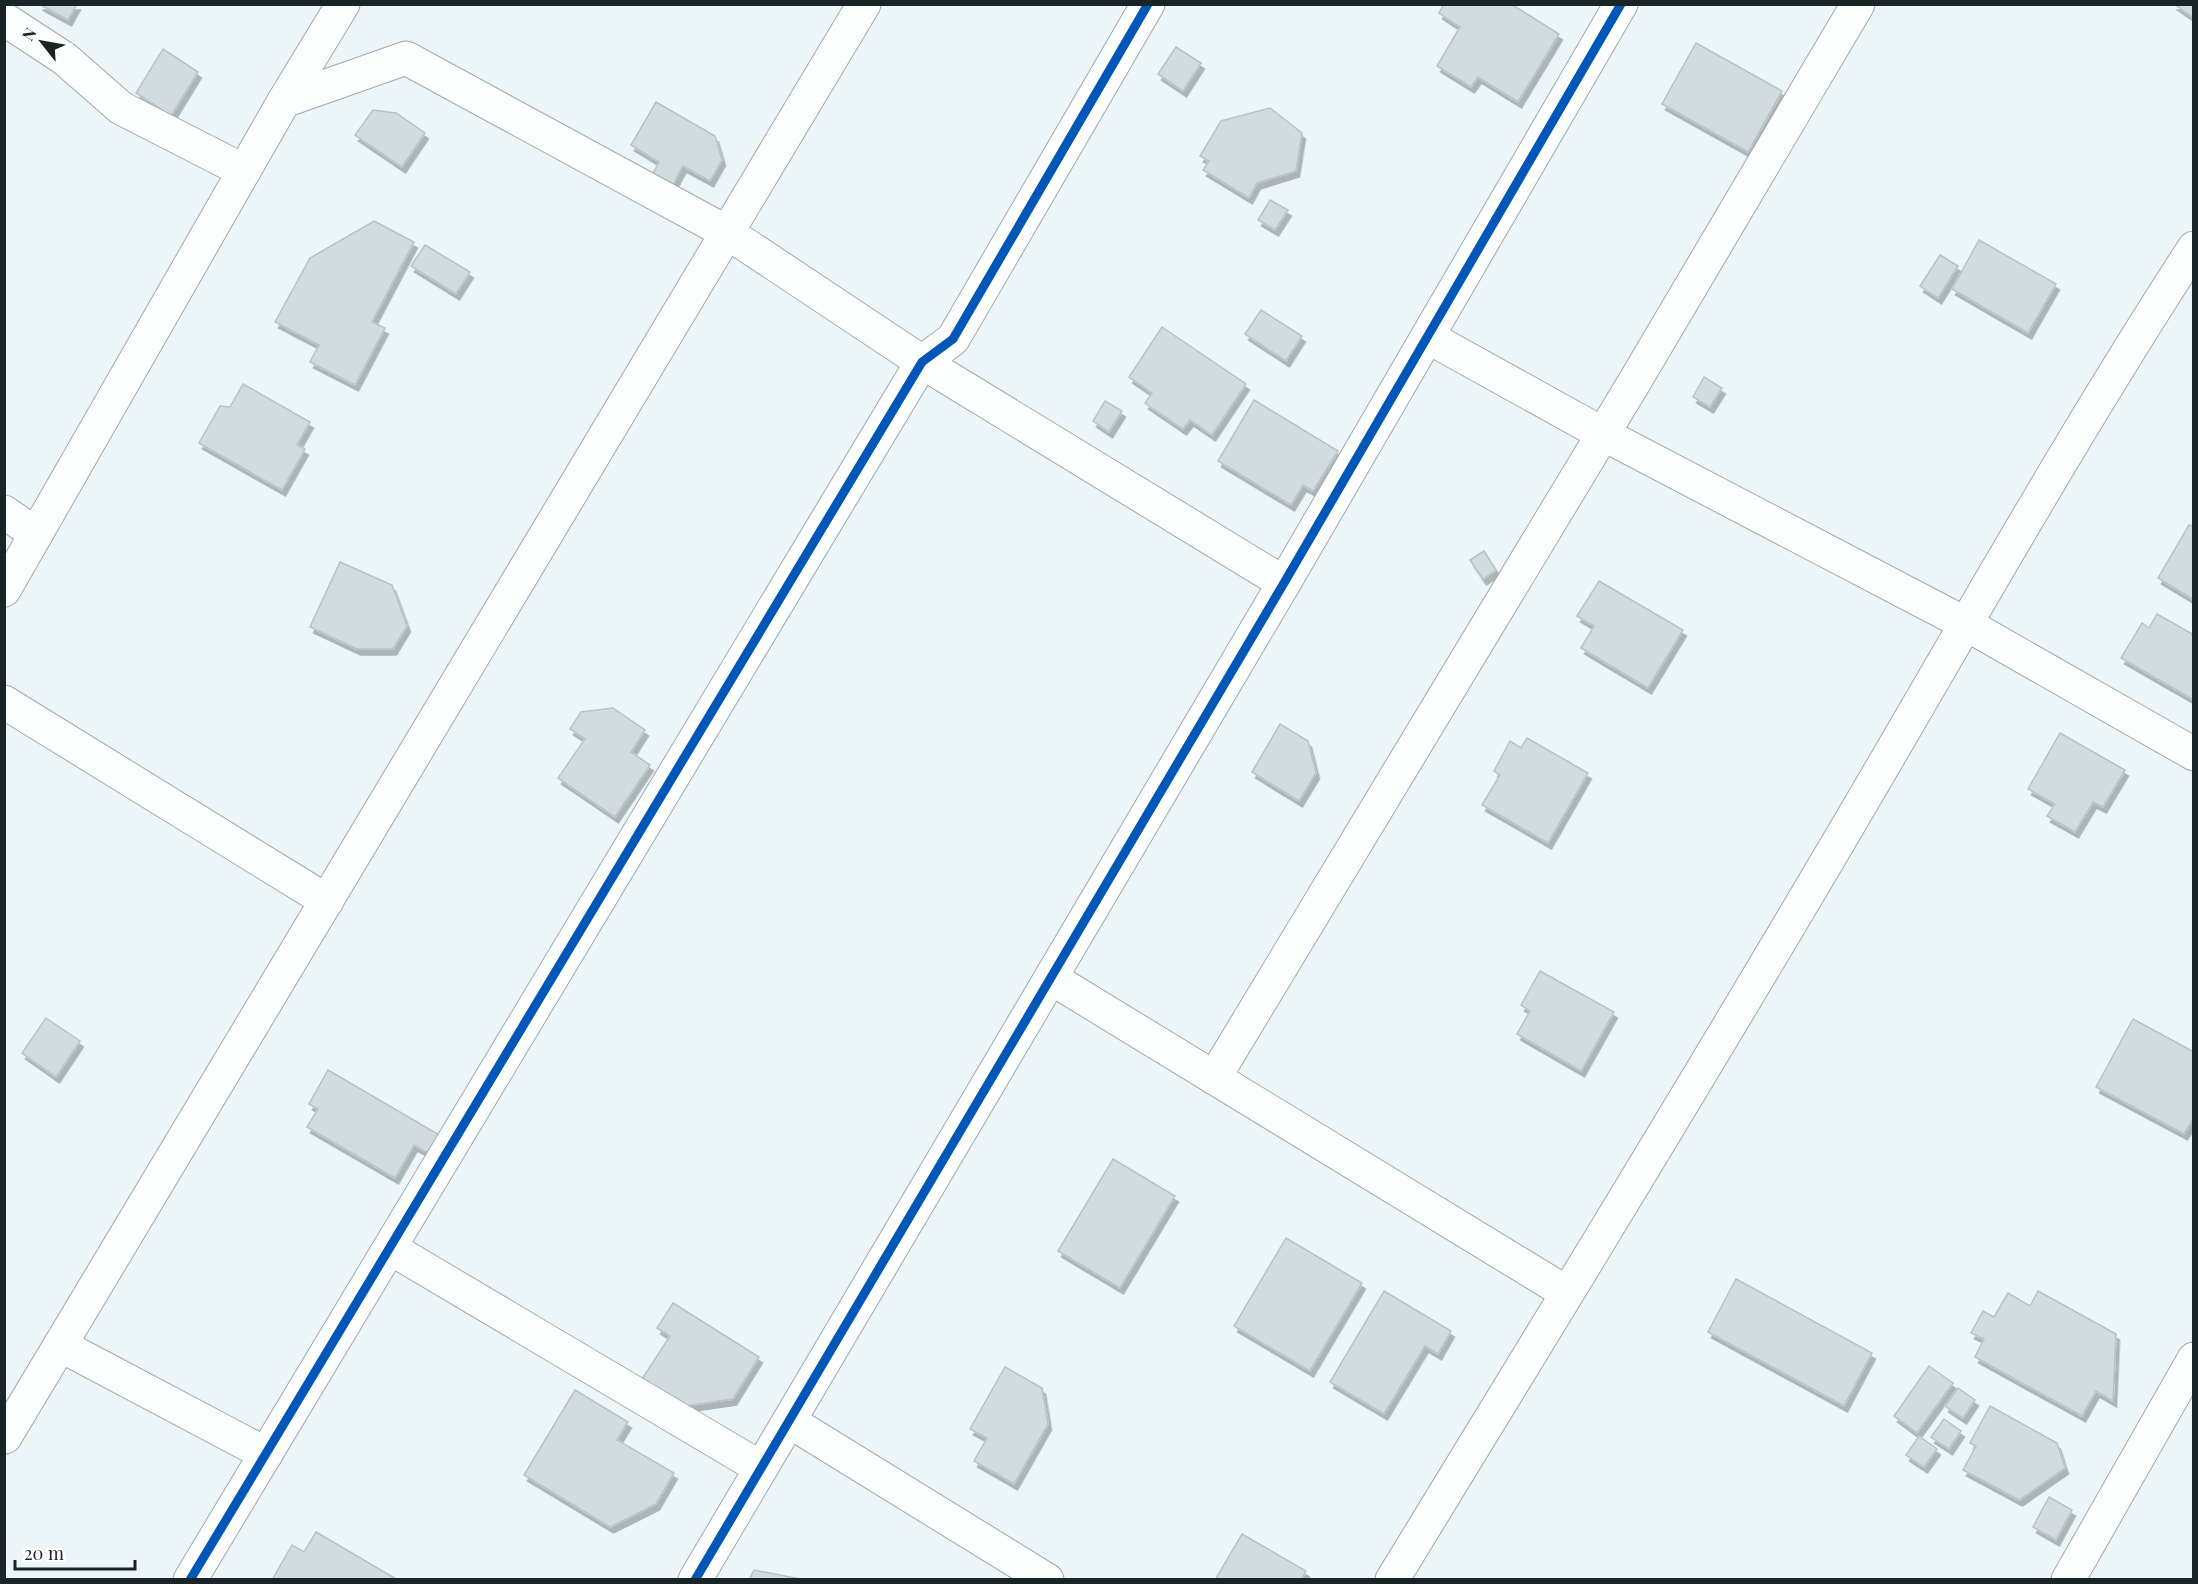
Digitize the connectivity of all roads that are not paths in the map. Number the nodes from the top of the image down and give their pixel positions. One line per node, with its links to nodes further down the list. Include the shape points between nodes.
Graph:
1 (343, 4): 7 (street)
2 (864, 4): 9 (street)
3 (1148, 4): 12 (street, via 954,339)
4 (1621, 4): 11 (street)
5 (1858, 4): 13 (street)
6 (4, 18): 8 (street, via 65,58 122,108)
7 (284, 101): 8 (street); 9 (street, via 406,58)
8 (244, 171): 15 (street)
9 (728, 233): 12 (street); 21 (street)
10 (2193, 248): 18 (street)
11 (1428, 337): 13 (street); 16 (street)
12 (922, 362): 16 (street); 24 (street)
13 (1604, 434): 18 (street); 23 (street)
14 (4, 512): 15 (street)
15 (36, 534): 17 (street)
16 (1284, 583): 22 (street)
17 (4, 590)
18 (1966, 624): 20 (street); 25 (street)
19 (4, 702): 21 (street)
20 (2193, 754)
21 (327, 901): 26 (street)
22 (1051, 978): 23 (street); 28 (street)
23 (1214, 1078): 25 (street)
24 (390, 1248): 30 (street); 31 (street)
25 (1567, 1293): 35 (street)
26 (60, 1345): 29 (street); 30 (street)
27 (2193, 1359): 36 (street)
28 (789, 1421): 31 (street); 34 (street)
29 (5, 1437)
30 (266, 1454): 32 (street)
31 (761, 1468): 33 (street)
32 (190, 1580)
33 (695, 1580)
34 (1047, 1580)
35 (1392, 1580)
36 (2068, 1580)

